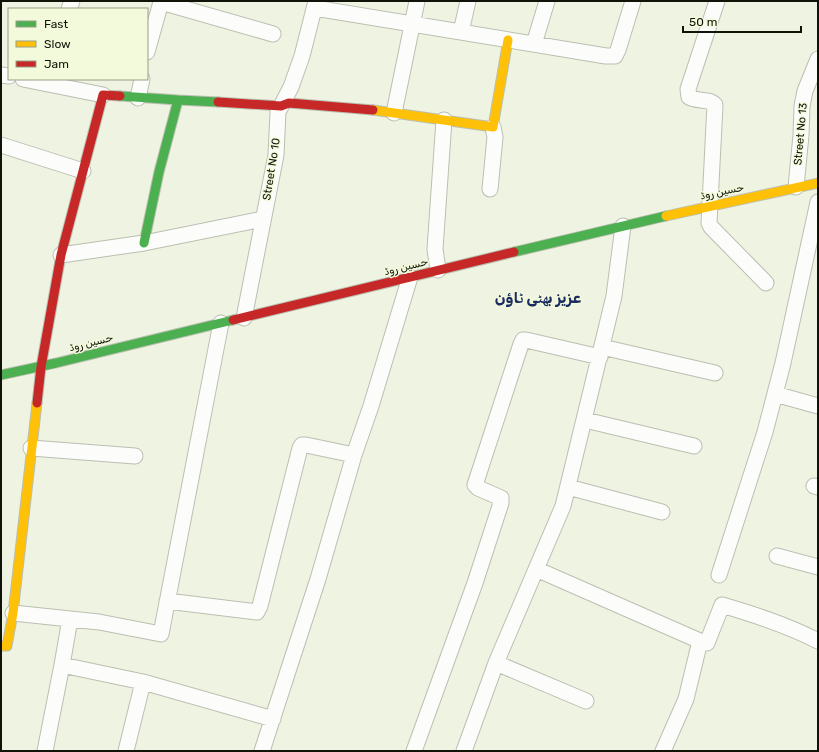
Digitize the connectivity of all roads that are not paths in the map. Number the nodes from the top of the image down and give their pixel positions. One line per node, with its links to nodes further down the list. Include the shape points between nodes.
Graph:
1 (416, 1): 8 (street)
2 (468, 1): 9 (street)
3 (547, 1): 12 (street)
4 (632, 1): 12 (street, via 615,56)
5 (717, 1): 30 (street, via 688,89 689,97 693,100 709,101 715,105)
6 (160, 2): 10 (street); 13 (street)
7 (315, 4): 8 (street); 20 (street, Street No 10, via 302,56)
8 (412, 24): 9 (street); 21 (street)
9 (461, 32): 11 (street)
10 (273, 34)
11 (508, 40): 12 (street); 23 (street)
12 (534, 44)
13 (148, 48)
14 (818, 59): 27 (street, Street No 13, via 802,106)
15 (31, 80): 17 (street)
16 (142, 80): 18 (street)
17 (103, 95): 18 (street); 25 (street)
18 (138, 98): 19 (street)
19 (178, 100): 20 (street); 33 (street)
20 (281, 106): 21 (street, via 290,103); 31 (street, Street No 10, via 278,112 276,155)
21 (394, 113): 22 (street)
22 (444, 120): 23 (street); 35 (street, via 435,249)
23 (493, 128): 28 (street, via 495,137)
24 (1, 145): 25 (street)
25 (83, 171): 34 (street)
26 (818, 182): 27 (street, حسین روڈ)
27 (796, 187): 30 (street, حسین روڈ)
28 (490, 189)
29 (818, 202): 44 (street)
30 (709, 207): 32 (street, حسین روڈ); 37 (street, via 711,227)
31 (263, 219): 33 (street); 38 (street, Street No 10)
32 (623, 226): 35 (street, حسین روڈ); 40 (street, via 614,296)
33 (144, 243): 34 (street)
34 (61, 255): 41 (street)
35 (438, 270): 36 (street, حسین روڈ)
36 (410, 277): 38 (street, حسین روڈ); 49 (street)
37 (766, 283)
38 (244, 318): 39 (street, حسین روڈ)
39 (221, 323): 41 (street, حسین روڈ); 57 (street)
40 (601, 352): 42 (street); 46 (street); 71 (street, via 526,340 521,344 475,485 501,498 501,503)
41 (41, 367): 43 (street, حسین روڈ); 48 (street)
42 (715, 373)
43 (1, 375)
44 (775, 394): 45 (street); 56 (street)
45 (818, 406)
46 (585, 420): 47 (street); 51 (street)
47 (694, 446)
48 (31, 448): 50 (street); 58 (street)
49 (354, 455): 57 (street, via 302,444 257,612); 67 (street)
50 (135, 456)
51 (568, 487): 52 (street); 55 (street, via 564,506)
52 (662, 512)
53 (777, 556): 54 (street)
54 (818, 567)
55 (536, 569): 60 (street); 63 (street)
56 (719, 575)
57 (167, 601): 59 (street, via 161,634)
58 (12, 613): 59 (street); 62 (street, via 7,646)
59 (70, 619): 64 (street)
60 (700, 641): 61 (street, via 706,642 722,605 793,628); 73 (street, via 686,699)
61 (818, 641)
62 (1, 646)
63 (496, 663): 66 (street); 72 (street)
64 (62, 665): 65 (street); 68 (street)
65 (143, 682): 67 (street); 69 (street)
66 (586, 701)
67 (273, 720): 70 (street)
68 (45, 751)
69 (126, 751)
70 (262, 751)
71 (414, 751)
72 (464, 751)
73 (663, 751)

